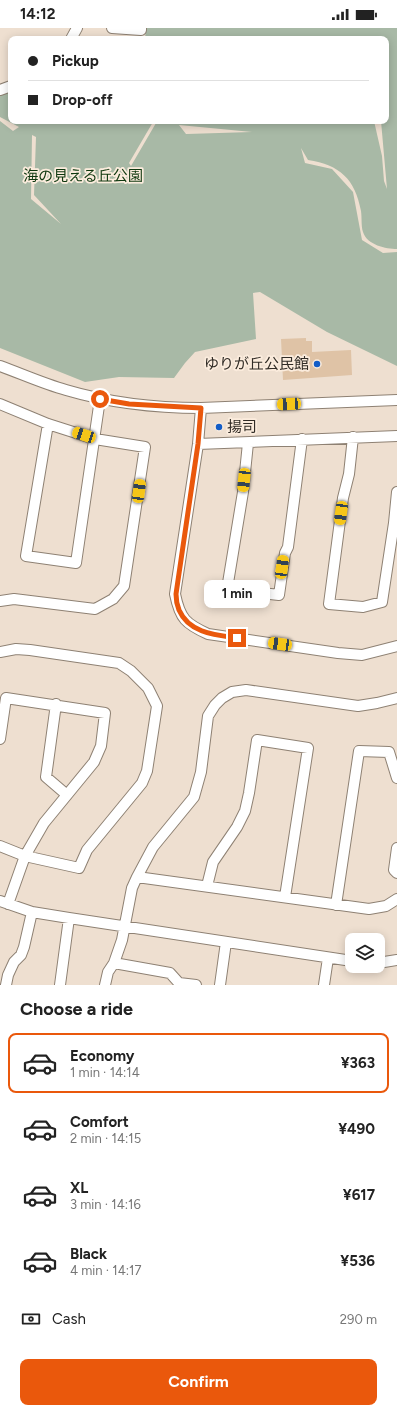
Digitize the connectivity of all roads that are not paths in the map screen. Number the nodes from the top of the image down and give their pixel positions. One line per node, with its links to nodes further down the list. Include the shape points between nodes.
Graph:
1 (112, 28): 2 (street)
2 (141, 28)
3 (0, 366): 4 (street, via 65,390)
4 (100, 399): 7 (street, via 129,404); 11 (street)
5 (396, 400): 7 (street)
6 (0, 404): 8 (street)
7 (201, 408): 14 (street)
8 (48, 424): 11 (street); 11 (street, via 26,556 76,562)
9 (397, 436): 10 (street)
10 (353, 437): 12 (street); 15 (street, via 328,604 363,607 382,602)
11 (95, 439): 16 (street, via 145,448 124,586 113,598 95,609 14,599)
12 (302, 439): 13 (street); 13 (street, via 279,595 227,588 243,492)
13 (248, 443): 14 (street)
14 (198, 444): 17 (street, via 176,594 178,610 191,626 208,634 338,653 362,654)
15 (397, 492)
16 (0, 602)
17 (397, 646)
18 (0, 652): 26 (street, via 30,650 119,663 131,670 148,688 157,706 147,771 142,783 87,850 79,868)
19 (397, 698): 28 (street, via 358,706 246,690 232,692 222,698 208,716 201,772 194,797 153,847)
20 (56, 704): 21 (street, via 6,698); 23 (street, via 46,777); 23 (street, via 105,713 101,746 94,762)
21 (0, 739)
22 (397, 778): 33 (street, via 389,752 359,751)
23 (67, 795): 26 (street, via 44,823)
24 (0, 846): 26 (street)
25 (397, 848): 27 (street, via 394,870)
26 (25, 856): 32 (street)
27 (397, 872)
28 (137, 876): 29 (street); 36 (street)
29 (207, 886): 30 (street); 30 (street, via 213,862 245,811 257,740 308,748)
30 (285, 897): 33 (street)
31 (397, 899): 33 (street, via 386,906 369,909)
32 (4, 903): 34 (street)
33 (336, 905)
34 (32, 912): 35 (street); 43 (street, via 21,955 14,962)
35 (69, 918): 36 (street); 44 (street)
36 (124, 927): 37 (street); 42 (street)
37 (226, 942): 38 (street); 47 (street)
38 (328, 958): 39 (street); 48 (street)
39 (345, 960)
40 (397, 960): 41 (street)
41 (385, 962)
42 (114, 963): 45 (street, via 108,972); 46 (street, via 170,973 179,983)
43 (6, 985)
44 (60, 985)
45 (105, 985)
46 (196, 985)
47 (220, 985)
48 (324, 985)

